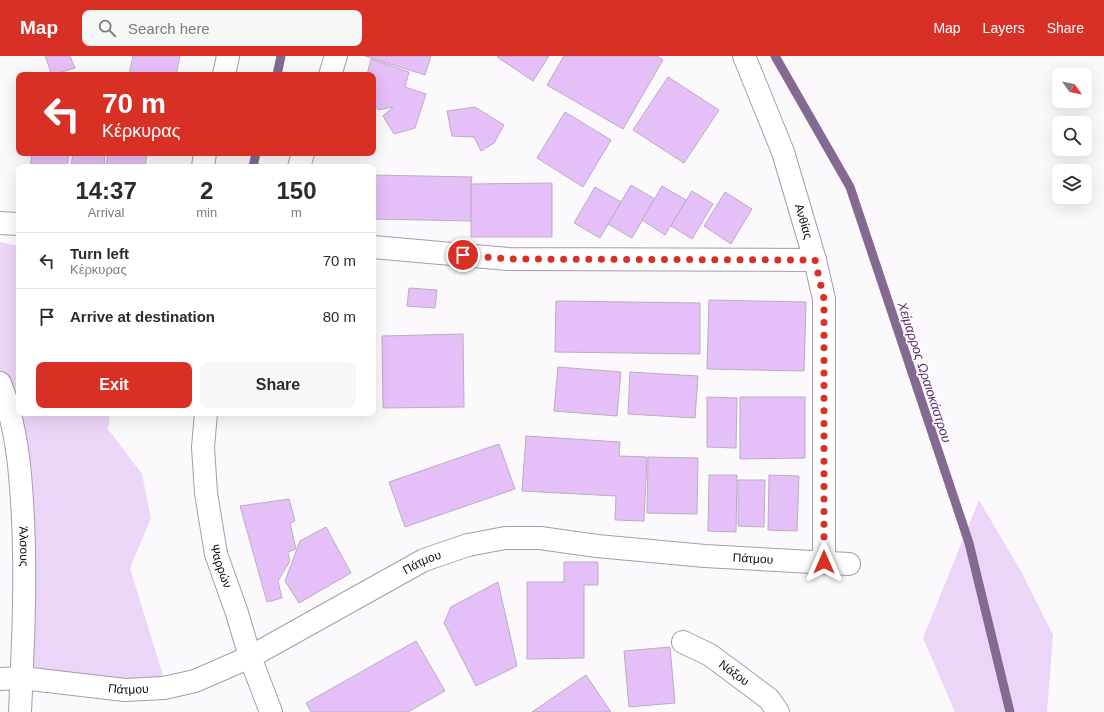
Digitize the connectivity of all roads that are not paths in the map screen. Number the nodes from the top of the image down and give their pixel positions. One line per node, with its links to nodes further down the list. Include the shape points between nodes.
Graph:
1 (228, 56): 4 (street)
2 (336, 56): 5 (street)
3 (744, 56): 9 (street, Ανθίας, via 783,152)
4 (225, 72)
5 (331, 72)
6 (0, 223): 7 (street)
7 (16, 224)
8 (376, 247): 9 (street, via 508,259)
9 (815, 260): 12 (street, Ανθίας, via 824,299)
10 (0, 383): 16 (street, Άλσους, via 12,421 21,473 25,565)
11 (206, 416): 15 (street, Ψαρρών, via 206,493 216,554)
12 (824, 562): 13 (street, Πάτμου); 15 (street, Πάτμου, via 705,556 540,538 505,538 468,544 424,560)
13 (848, 564)
14 (683, 642): 18 (street, Νάξου, via 710,655 769,699)
15 (250, 657): 16 (street, Πάτμου, via 195,681 164,688 125,690); 20 (street, Ψαρρών)
16 (22, 678): 17 (street, Πάτμου); 19 (street, Άλσους)
17 (0, 679)
18 (769, 709)
19 (20, 712)
20 (271, 712)

